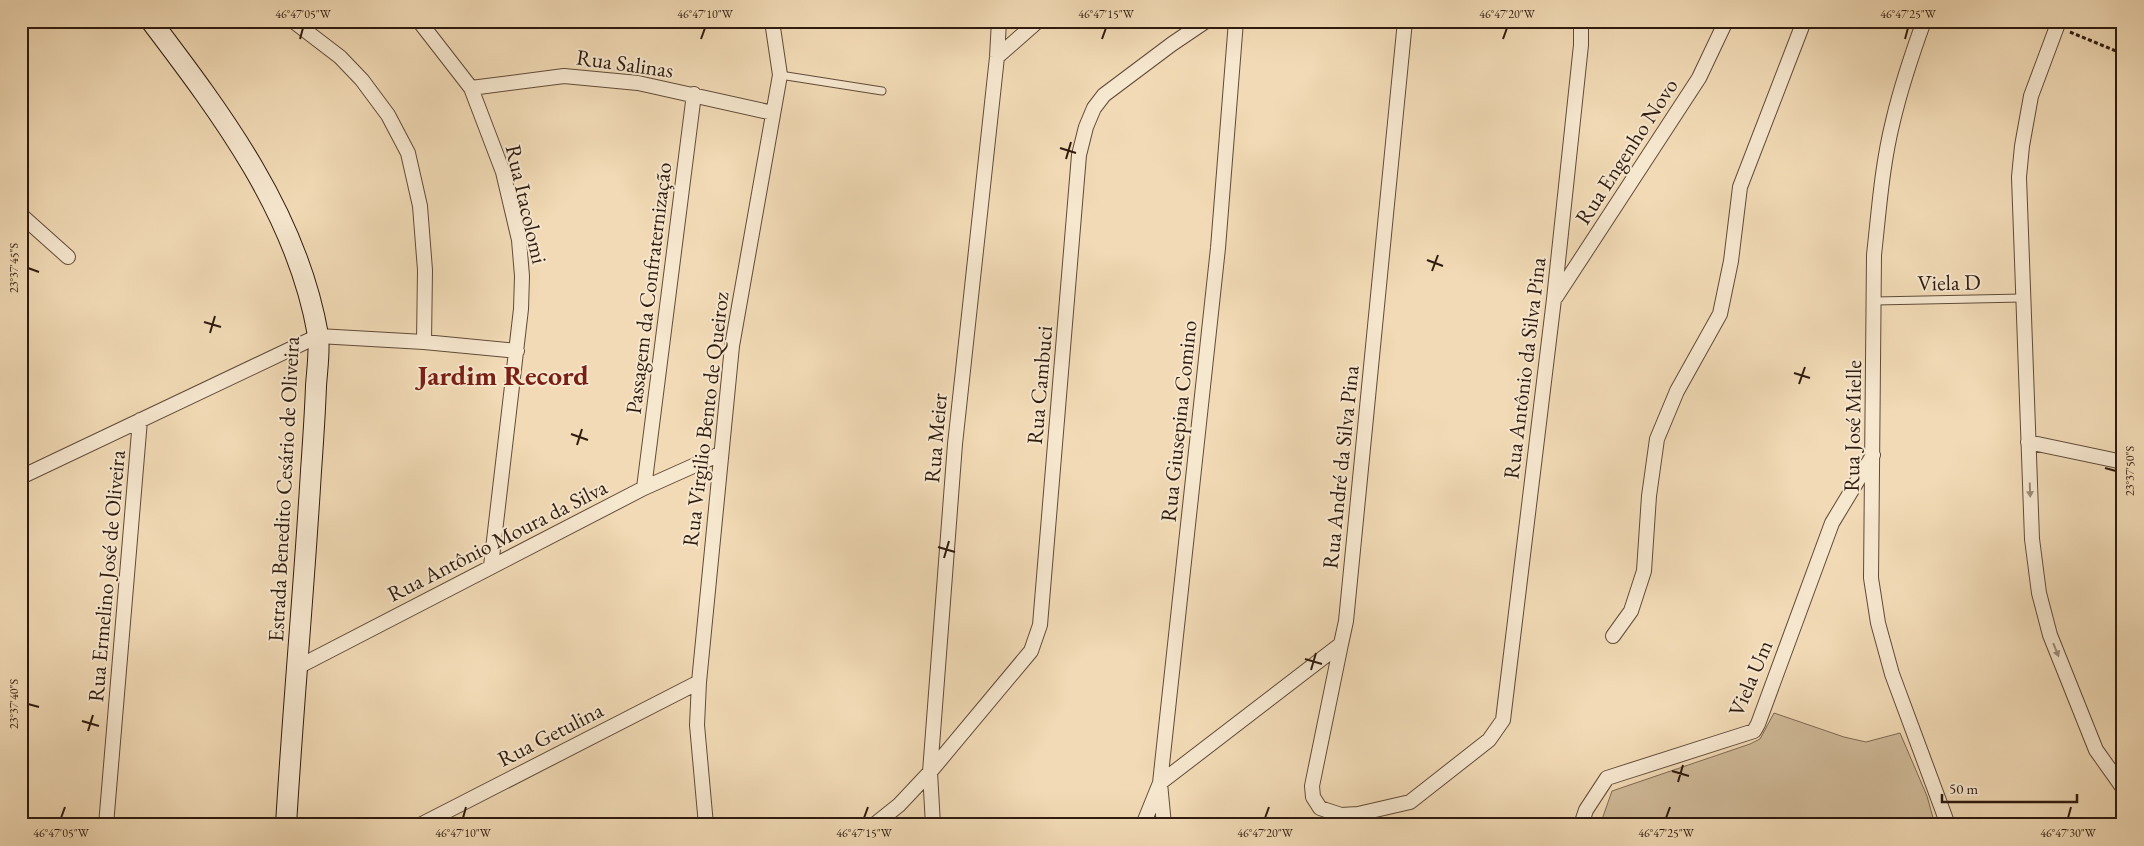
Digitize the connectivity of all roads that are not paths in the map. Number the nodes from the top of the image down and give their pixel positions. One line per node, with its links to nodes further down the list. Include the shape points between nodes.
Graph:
1 (151, 21): 26 (main road, Estrada Benedito Cesário de Oliveira, via 215,105 248,157 292,244)
2 (293, 21): 27 (street, via 340,57 362,80 388,115 408,154 420,206 425,270)
3 (419, 21): 17 (street, Rua Itacolomi)
4 (772, 21): 16 (street, Rua Virgilio Bento de Queiroz)
5 (999, 21): 15 (street, Rua Meier)
6 (1038, 21): 15 (street)
7 (1206, 21): 42 (street, Rua Cambuci, via 1104,95 1086,127 1080,155 1040,625 1031,651)
8 (1236, 21): 43 (street, Rua Giusepina Comino, via 1218,248)
9 (1405, 21): 38 (street, Rua André da Silva Pina, via 1346,621)
10 (1581, 21): 24 (street, Rua Antônio da Silva Pina)
11 (1726, 21): 24 (street, Rua Engenho Novo, via 1699,78)
12 (1804, 21): 37 (street, via 1740,187 1720,314 1677,391 1657,439 1644,571 1631,611)
13 (1924, 21): 25 (street, Rua José Mielle, via 1892,122 1874,255)
14 (2058, 24): 23 (street, via 2037,76 2022,146 2019,176)
15 (997, 57): 42 (street, Rua Meier, via 955,444)
16 (780, 75): 18 (lane); 20 (street, Rua Virgilio Bento de Queiroz)
17 (470, 88): 19 (street, Rua Salinas, via 564,76 638,83); 28 (street, Rua Itacolomi, via 503,172 519,240 522,276)
18 (882, 91)
19 (694, 94): 20 (street, Rua Salinas); 35 (street, Passagem da Confraternização)
20 (773, 112): 31 (street, Rua Virgilio Bento de Queiroz, via 732,346)
21 (21, 215): 22 (street)
22 (68, 257)
23 (2023, 298): 25 (lane, Viela D); 30 (street)
24 (1554, 299): 41 (street, Rua Antônio da Silva Pina)
25 (1875, 301): 32 (street, Rua José Mielle)
26 (318, 336): 27 (street); 29 (street); 39 (main road, Estrada Benedito Cesário de Oliveira, via 306,564)
27 (424, 342): 28 (street)
28 (517, 351): 36 (street, Rua Itacolomi)
29 (140, 420): 34 (street); 45 (street, Rua Ermelino José de Oliveira)
30 (2028, 442): 33 (street); 44 (street, one-way to 44, via 2032,539 2039,593 2050,635 2096,750)
31 (720, 454): 35 (street, Rua Antônio Moura da Silva); 40 (street, Rua Virgilio Bento de Queiroz)
32 (1873, 454): 53 (street, Viela Um, via 1832,523 1754,731 1607,778 1586,810); 54 (street, Rua José Mielle, via 1871,578 1878,624 1892,674)
33 (2123, 462)
34 (21, 477)
35 (644, 488): 36 (street, Rua Antônio Moura da Silva)
36 (491, 566): 39 (street, Rua Antônio Moura da Silva)
37 (1613, 636)
38 (1341, 644): 41 (street, Rua André da Silva Pina, via 1312,786 1320,808 1340,815 1358,814 1410,802 1488,740); 43 (street)
39 (296, 668): 46 (main road, Estrada Benedito Cesário de Oliveira)
40 (699, 682): 47 (street, Rua Getulina); 48 (street, Rua Virgilio Bento de Queiroz, via 697,725)
41 (1504, 720)
42 (930, 772): 49 (street, Rua Cambuci, via 899,805); 50 (street, Rua Meier)
43 (1160, 783): 51 (street); 52 (street, Rua Giusepina Comino)
44 (2123, 788)
45 (106, 825)
46 (286, 825)
47 (420, 825)
48 (706, 825)
49 (874, 825)
50 (933, 825)
51 (1143, 825)
52 (1164, 825)
53 (1581, 825)
54 (1948, 825)

